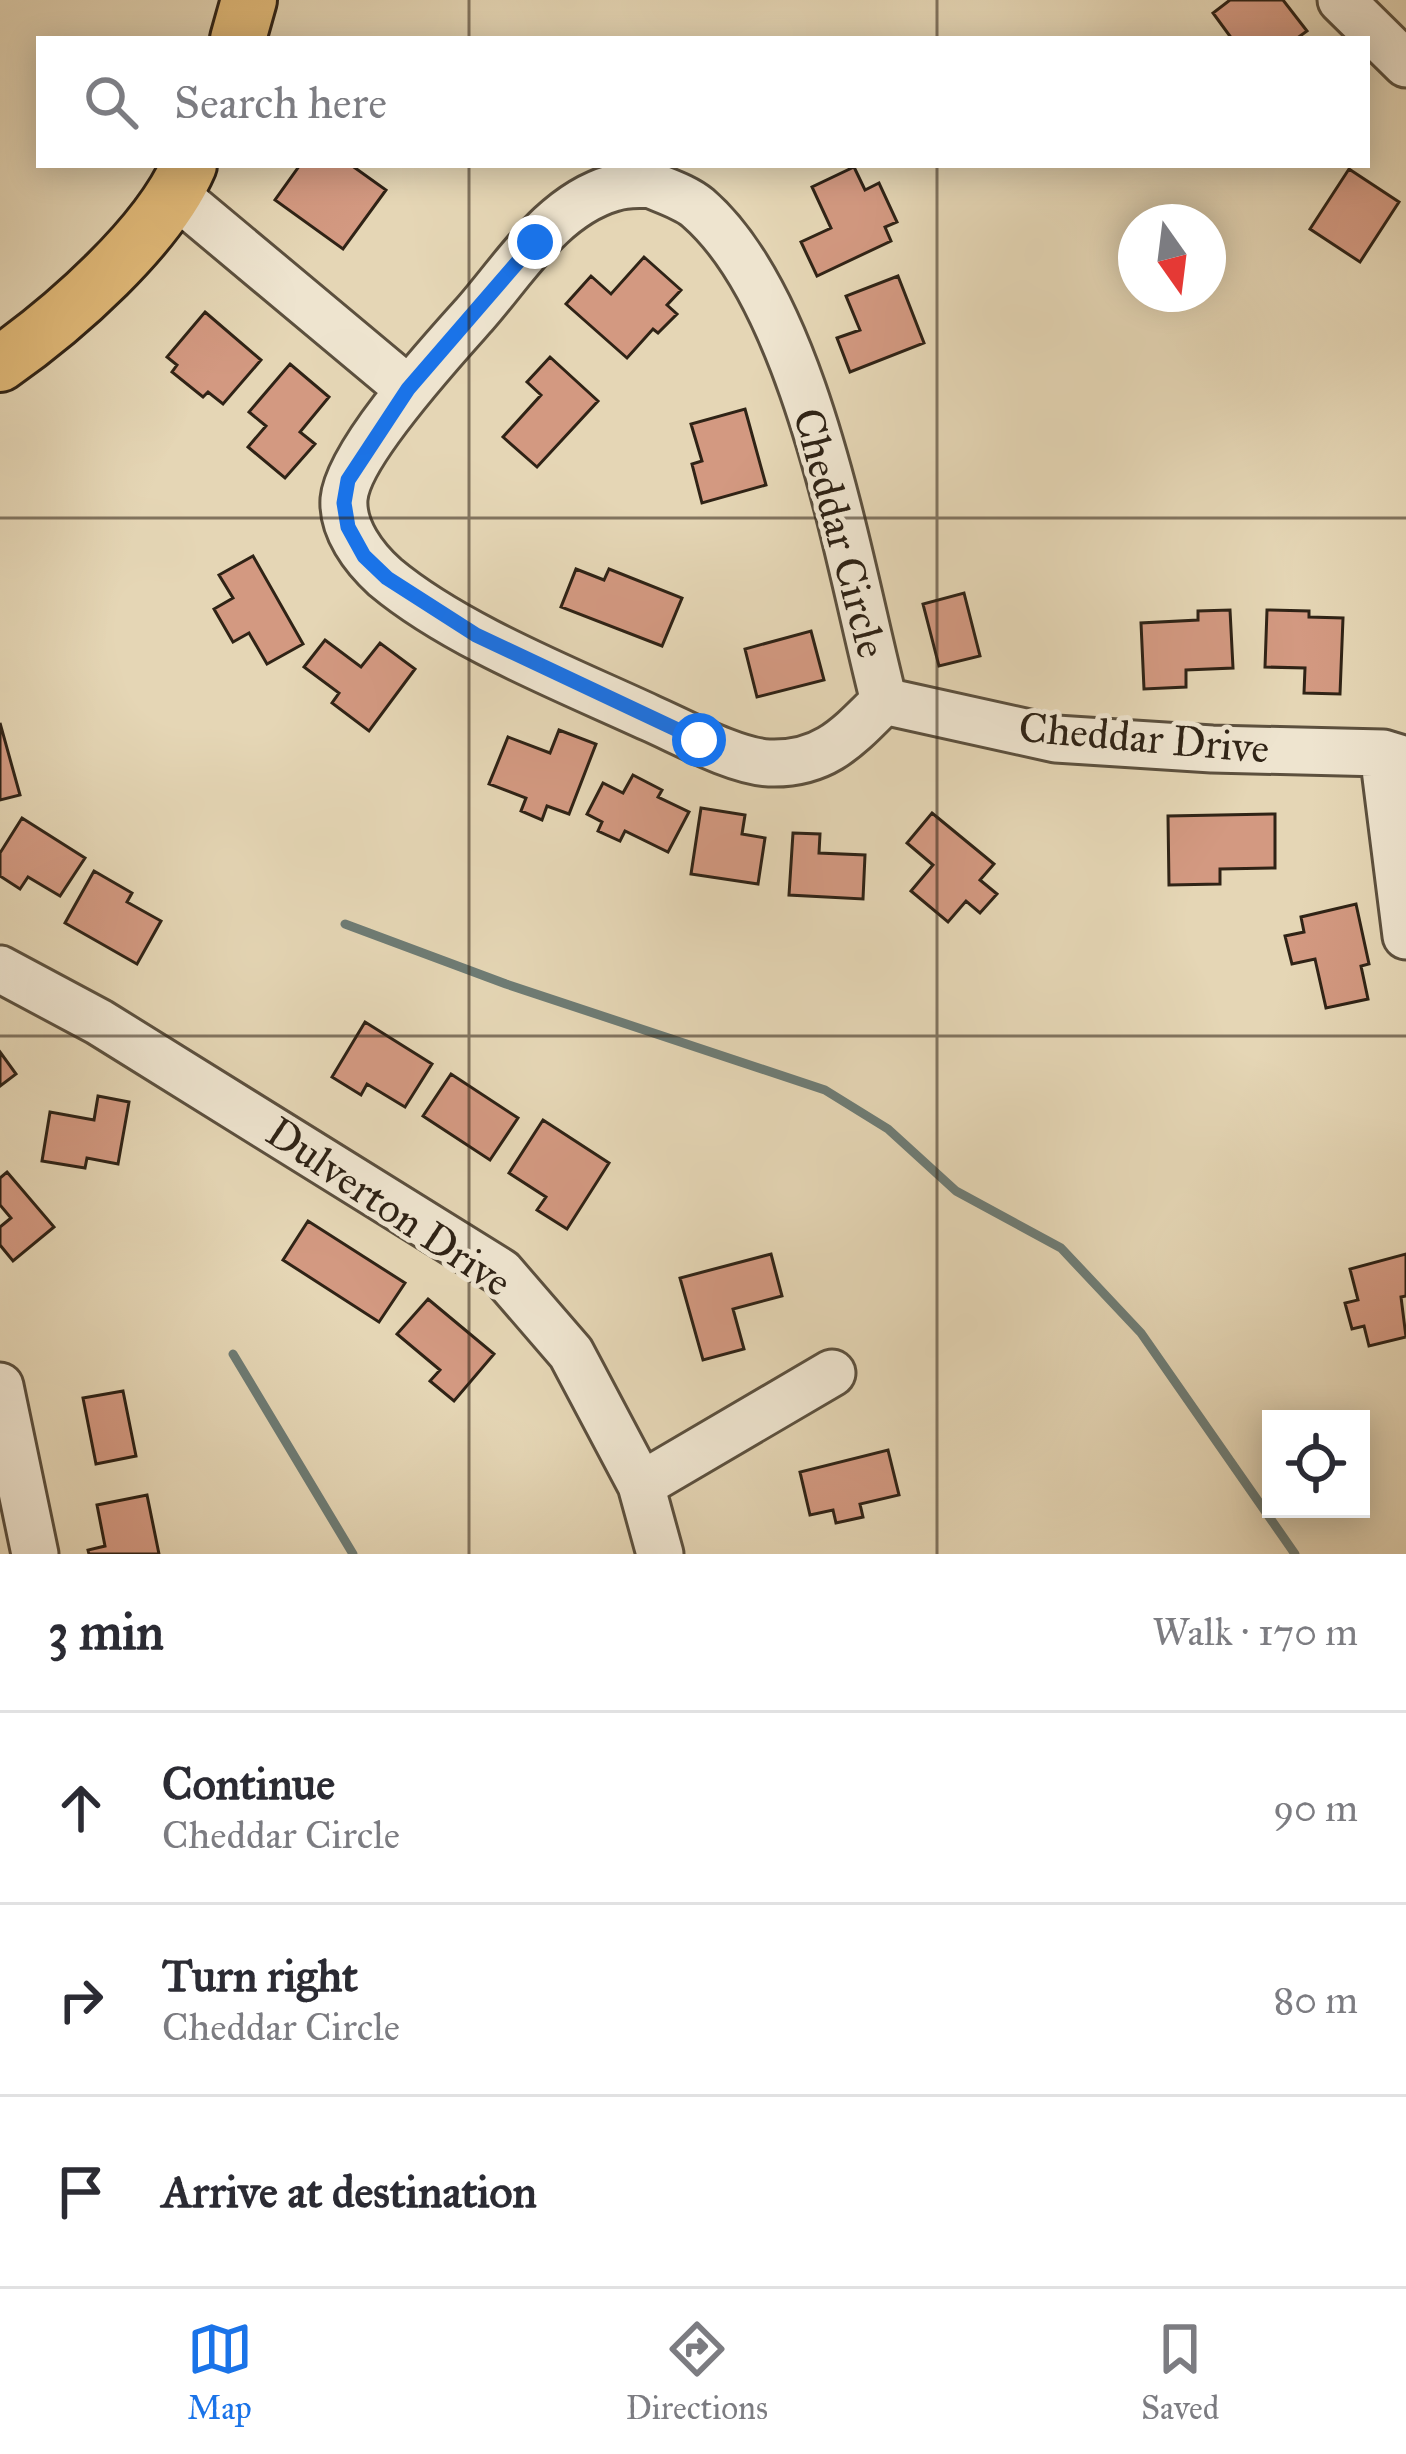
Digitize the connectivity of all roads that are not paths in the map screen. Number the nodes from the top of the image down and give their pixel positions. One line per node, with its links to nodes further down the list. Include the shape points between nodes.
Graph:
1 (249, 0): 3 (main road)
2 (1341, 0): 4 (street)
3 (239, 36)
4 (1406, 64)
5 (183, 180): 6 (main road, via 55,326); 7 (street)
6 (0, 364)
7 (408, 389): 8 (street, Cheddar Circle, via 348,480 344,503 364,556 387,578 494,644 764,763 804,761 840,745); 8 (street, Cheddar Circle, via 577,205 614,187 649,184 695,205 764,296 802,385)
8 (884, 701): 9 (street, Cheddar Drive, via 1056,739)
9 (1395, 756): 10 (street)
10 (1406, 937)
11 (0, 969): 14 (street, Dulverton Drive, via 174,1067 501,1273 572,1353)
12 (832, 1373): 14 (street)
13 (0, 1386): 15 (street)
14 (641, 1485): 16 (street, Dulverton Drive)
15 (34, 1554)
16 (660, 1554)

